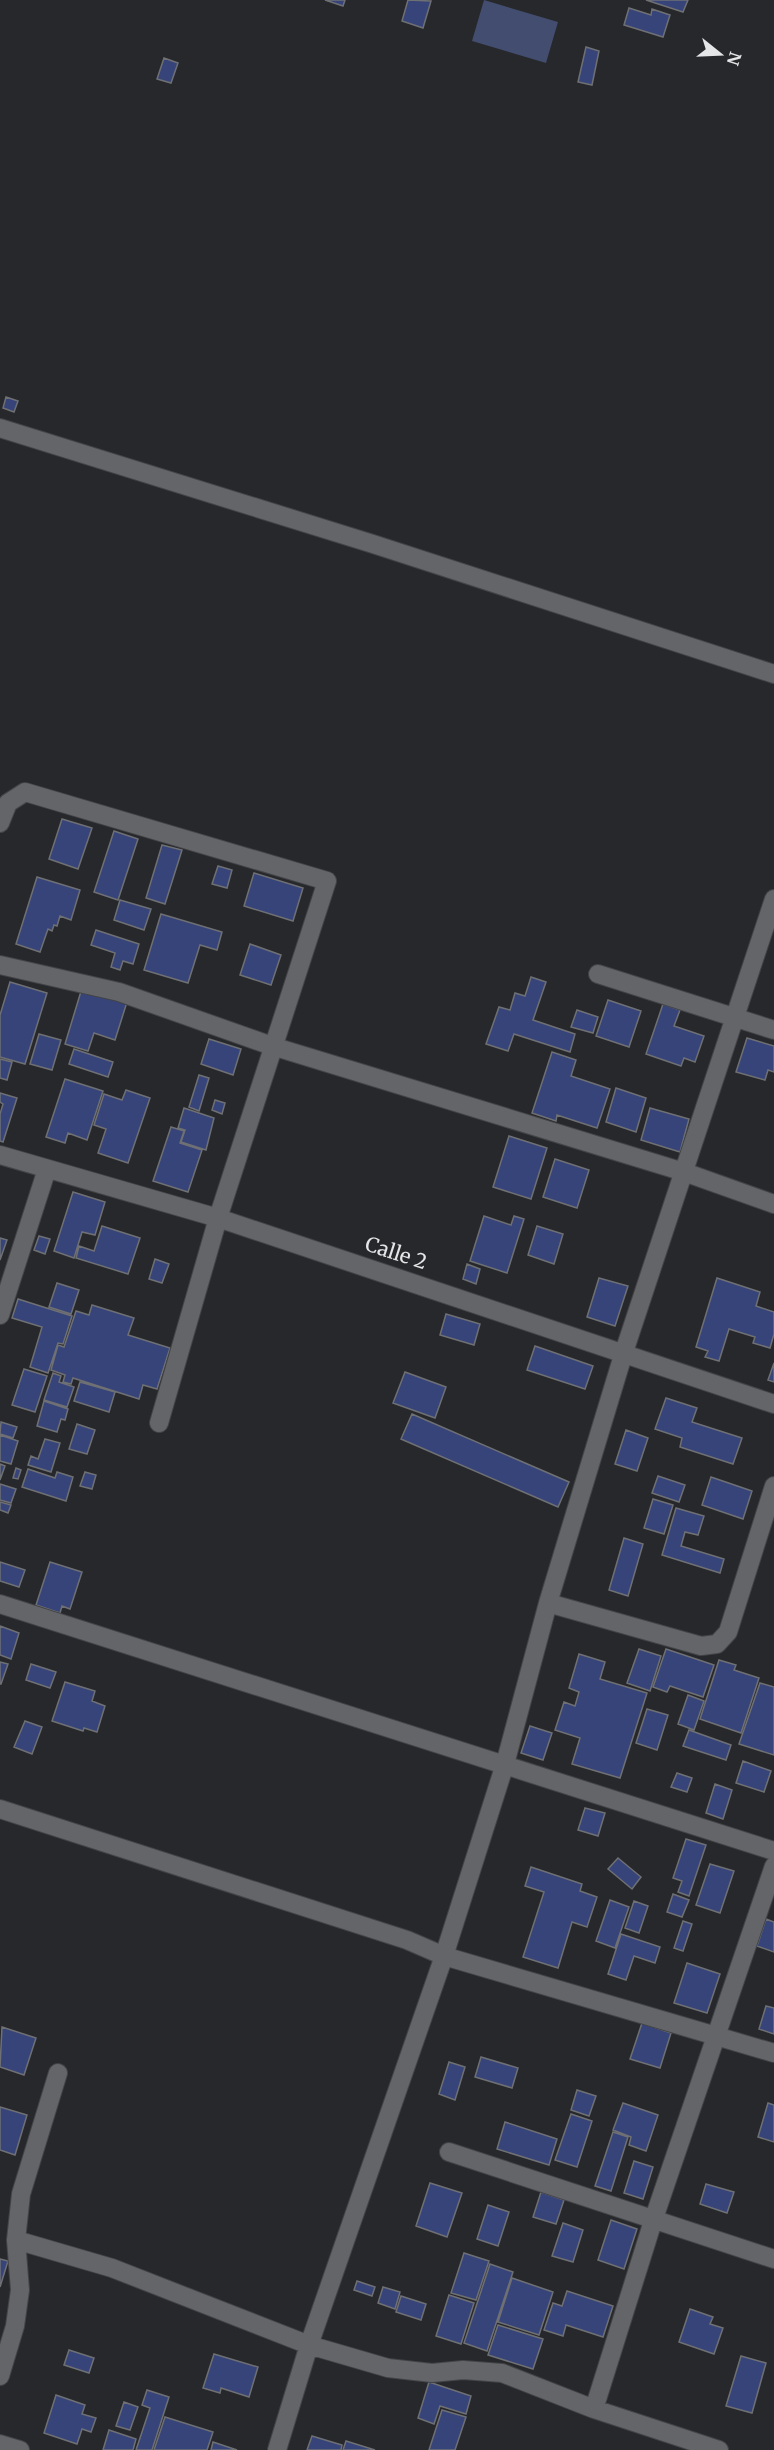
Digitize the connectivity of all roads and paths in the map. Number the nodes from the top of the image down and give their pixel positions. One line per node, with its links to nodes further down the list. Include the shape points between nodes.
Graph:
1 (0, 428): 2 (street)
2 (774, 674)
3 (0, 823): 9 (street, via 8,803 25,792 327,881)
4 (774, 899): 7 (street)
5 (0, 965): 9 (street, via 119,992)
6 (598, 974): 7 (street)
7 (736, 1016): 8 (street); 12 (street)
8 (774, 1030)
9 (272, 1047): 12 (street); 14 (street)
10 (0, 1155): 11 (street, Calle 2)
11 (47, 1169): 14 (street, Calle 2); 15 (street)
12 (684, 1172): 13 (street); 16 (street)
13 (774, 1204)
14 (218, 1218): 16 (street, Calle 2); 18 (street)
15 (0, 1315)
16 (624, 1352): 17 (street, Calle 2); 20 (street)
17 (774, 1404)
18 (159, 1423)
19 (774, 1486): 20 (street, via 728,1632 717,1644 701,1646)
20 (548, 1603): 22 (street)
21 (0, 1604): 22 (street)
22 (505, 1764): 24 (street); 26 (street)
23 (0, 1809): 26 (street, via 407,1940)
24 (774, 1851)
25 (774, 1866): 27 (street)
26 (444, 1956): 27 (street); 34 (street)
27 (718, 2034): 28 (street); 31 (street)
28 (774, 2053)
29 (58, 2073): 32 (street, via 21,2194)
30 (449, 2152): 31 (street)
31 (653, 2221): 33 (street); 36 (street)
32 (16, 2240): 34 (street, via 112,2268); 35 (street, via 20,2290 15,2326)
33 (774, 2259)
34 (309, 2345): 36 (street, via 388,2368 432,2373 502,2373); 39 (street)
35 (0, 2376)
36 (594, 2409): 40 (street)
37 (0, 2444): 38 (street)
38 (20, 2450)
39 (277, 2450)
40 (719, 2450)

